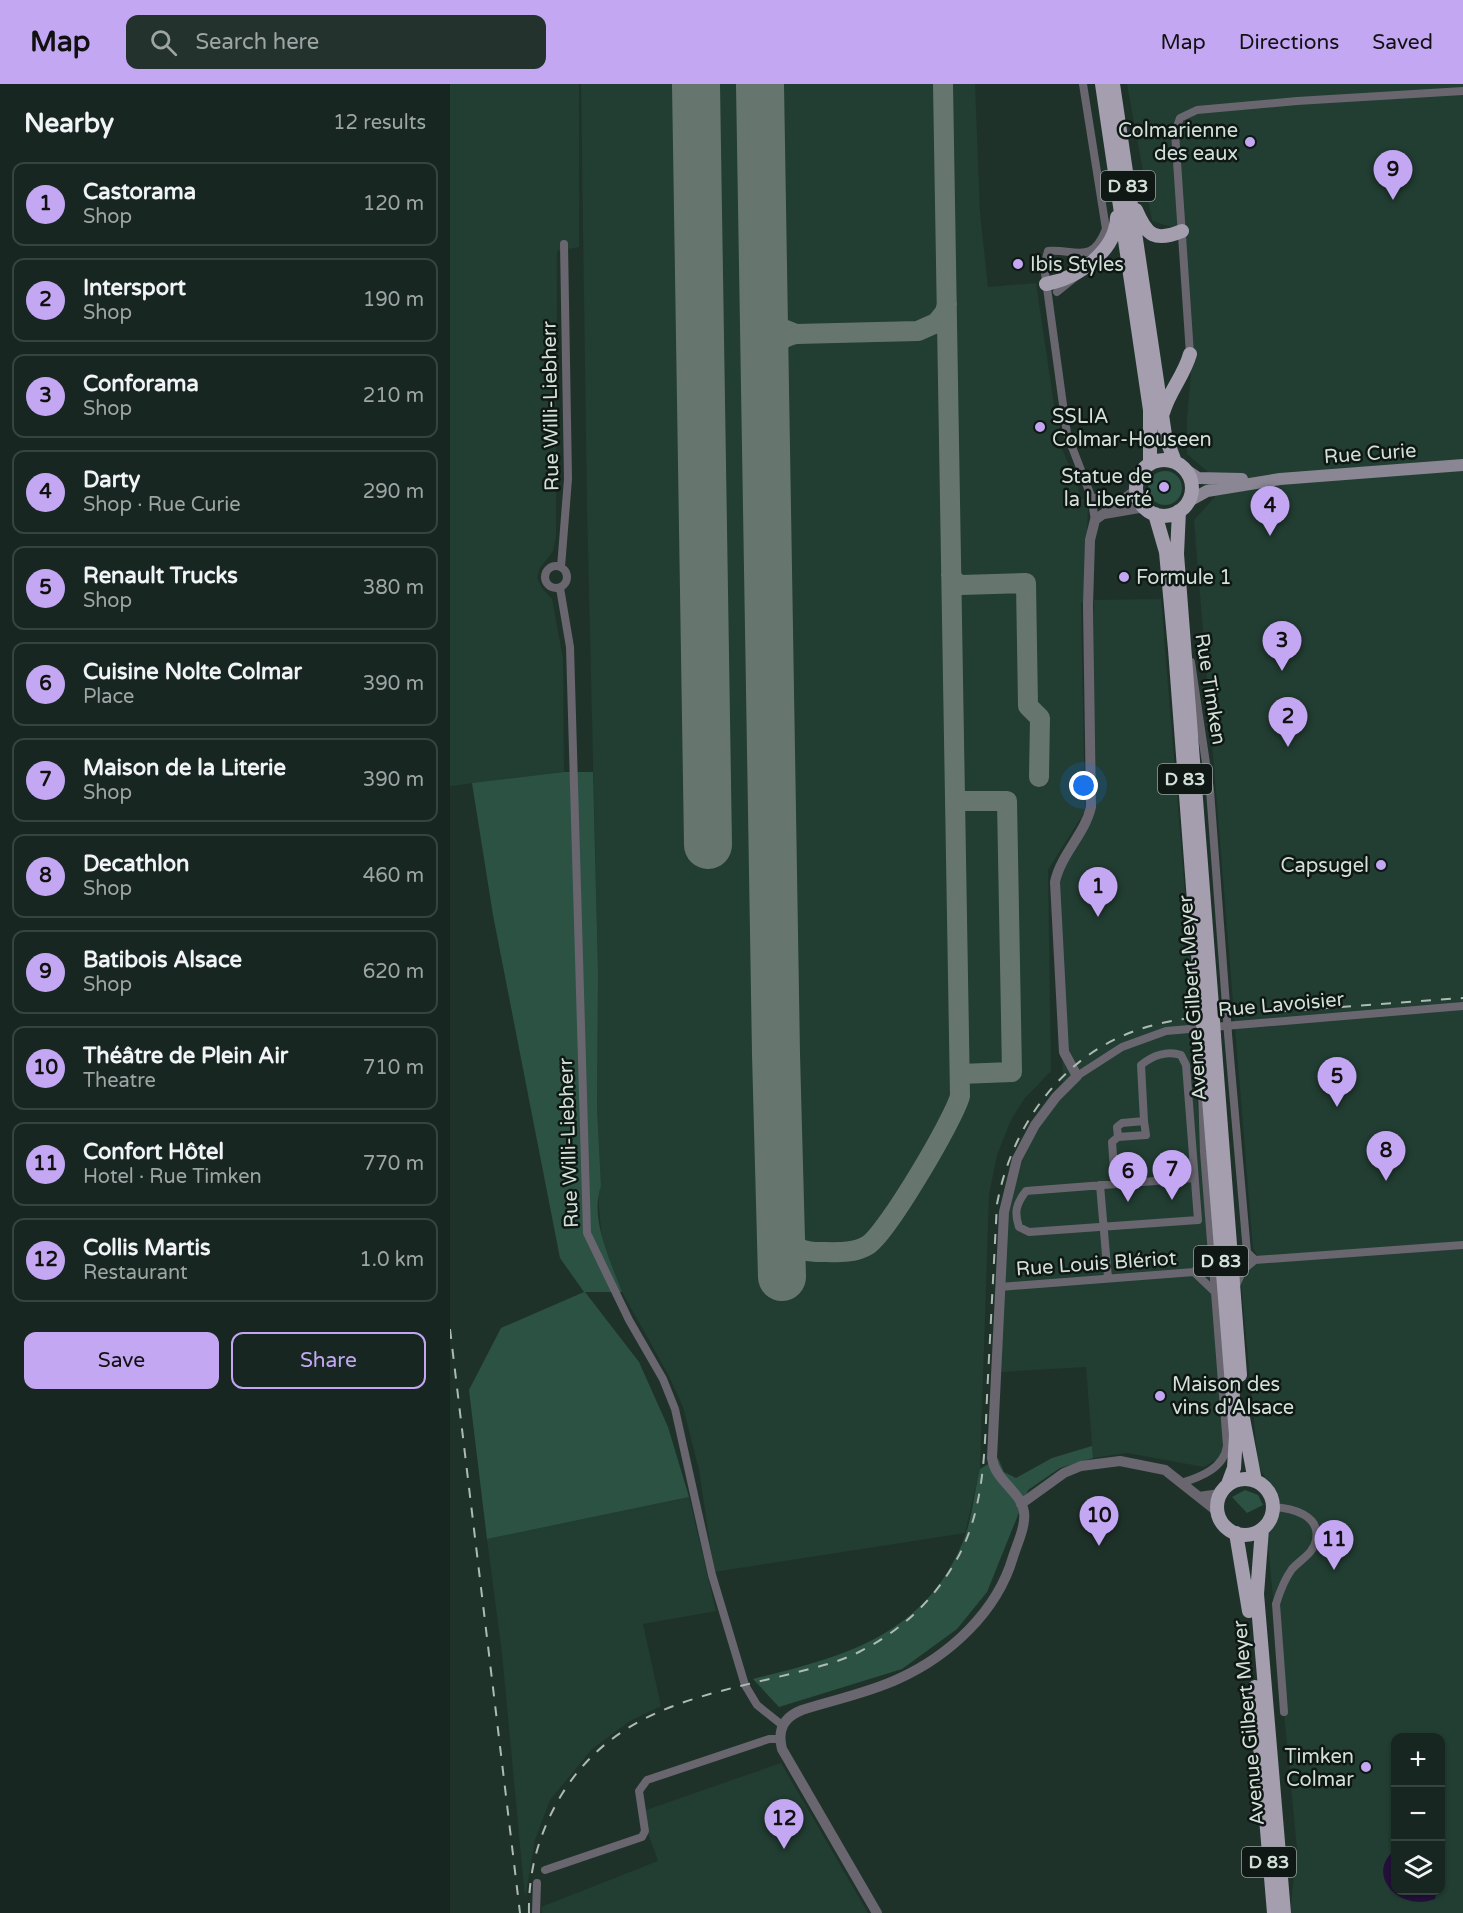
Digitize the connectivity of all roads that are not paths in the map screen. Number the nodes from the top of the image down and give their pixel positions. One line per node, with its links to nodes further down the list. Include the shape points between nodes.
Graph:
1 (1083, 84): 9 (street, via 1106,228 1091,251)
2 (1102, 84): 5 (main road, D 83)
3 (1113, 84): 6 (main road, D 83)
4 (1463, 91): 7 (street, via 1298,101 1186,113 1175,132)
5 (1117, 182): 10 (main road, via 1116,230 1109,246); 14 (main road, D 83, via 1150,410)
6 (1129, 193): 7 (main road, via 1148,232 1168,236); 13 (main road, D 83)
7 (1182, 231): 12 (street)
8 (564, 244): 24 (street, Rue Willi-Liebherr, via 568,479)
9 (1075, 254): 10 (street); 11 (street, via 1048,250 1044,266)
10 (1078, 270): 11 (main road)
11 (1050, 285): 19 (street, via 1048,312 1067,434)
12 (1190, 354): 13 (main road, via 1169,393)
13 (1162, 418): 15 (main road, D 83, via 1167,446)
14 (1150, 464): 15 (main road, via 1166,460); 18 (main road, via 1139,475)
15 (1179, 465): 17 (main road, Rue Curie, via 1205,479); 20 (main road, via 1192,483)
16 (1463, 465): 17 (main road, Rue Curie)
17 (1280, 479): 20 (main road, Rue Curie, via 1207,491)
18 (1136, 490): 21 (main road); 23 (street)
19 (1091, 496): 23 (street); 23 (street)
20 (1189, 501): 22 (main road)
21 (1150, 511): 22 (main road); 23 (street); 27 (main road, Avenue Gilbert Meyer / D 83, via 1166,552)
22 (1179, 511): 26 (main road, Avenue Gilbert Meyer / D 83, via 1177,554)
23 (1102, 514): 30 (street, via 1090,540 1091,807 1062,860 1055,882 1064,1052)
24 (561, 567): 25 (street, Rue Willi-Liebherr, via 567,580); 25 (street, Rue Willi-Liebherr, via 551,568 545,576 549,586)
25 (560, 588): 57 (street, Rue Willi-Liebherr, via 570,646 586,1233 675,1409 712,1575 745,1685 757,1705)
26 (1183, 623): 27 (main road, Avenue Gilbert Meyer / D 83); 27 (street, Rue Timken, via 1210,790)
27 (1213, 1006): 29 (main road, Avenue Gilbert Meyer / D 83, bridge); 29 (street, Rue Timken, bridge)
28 (1463, 1006): 30 (street, Rue Lavoisier, via 1166,1031 1122,1047)
29 (1216, 1035): 33 (street, Avenue Gilbert Meyer, via 1200,1068); 41 (street, Rue Timken, via 1247,1252); 45 (main road, Avenue Gilbert Meyer / D 83); 49 (main road, Avenue Gilbert Meyer / D 83, via 1236,1435 1234,1468)
30 (1077, 1076): 44 (street, via 1035,1125 1017,1159 1004,1212)
31 (1144, 1120): 32 (street, via 1122,1123 1117,1127); 32 (street, via 1146,1135); 34 (street, via 1141,1065 1172,1052 1181,1055 1186,1065)
32 (1118, 1137): 35 (street, via 1112,1142)
33 (1204, 1152): 34 (street); 37 (street, Avenue Gilbert Meyer)
34 (1194, 1178): 35 (street); 37 (street); 38 (street, via 1198,1220)
35 (1115, 1184): 36 (street)
36 (1100, 1185): 38 (street); 38 (street, via 1026,1191 1015,1215 1019,1227 1029,1232)
37 (1207, 1194): 40 (street, Avenue Gilbert Meyer)
38 (1104, 1227): 43 (street)
39 (1463, 1245): 41 (street)
40 (1212, 1252): 42 (street); 46 (street, Avenue Gilbert Meyer)
41 (1255, 1260): 45 (street, via 1243,1270)
42 (1194, 1272): 43 (street, Rue Louis Blériot); 46 (street)
43 (1108, 1278): 44 (street, Rue Louis Blériot)
44 (1000, 1287): 51 (street, via 992,1458 998,1476)
45 (1234, 1291): 47 (main road, Avenue Gilbert Meyer / D 83, via 1244,1433)
46 (1215, 1292): 48 (street, Avenue Gilbert Meyer, via 1225,1458 1213,1469)
47 (1255, 1480): 49 (main road, via 1241,1479); 52 (main road, Avenue Gilbert Meyer, via 1269,1491)
48 (1181, 1483): 50 (street); 51 (street, via 1165,1470 1152,1466 1100,1462 1064,1473)
49 (1224, 1489): 50 (street); 53 (main road, Avenue Gilbert Meyer)
50 (1199, 1497): 53 (street)
51 (1021, 1504): 57 (street, via 1024,1520 1010,1568 987,1609 967,1632 949,1648 897,1680 789,1715)
52 (1274, 1507): 54 (main road, Avenue Gilbert Meyer); 56 (street, via 1305,1514 1315,1528 1316,1540 1281,1587 1276,1604)
53 (1218, 1512): 55 (main road, via 1224,1525)
54 (1262, 1529): 55 (main road, via 1250,1534); 64 (main road, Avenue Gilbert Meyer / D 83, via 1257,1594)
55 (1236, 1533): 63 (main road, Avenue Gilbert Meyer / D 83, via 1250,1618)
56 (1284, 1712)
57 (782, 1725): 58 (street)
58 (780, 1739): 59 (street, via 769,1739 647,1780 639,1791 645,1831 642,1837); 62 (street, via 782,1749)
59 (545, 1870)
60 (537, 1882): 61 (street)
61 (536, 1913)
62 (877, 1913)
63 (1275, 1913)
64 (1284, 1913)

